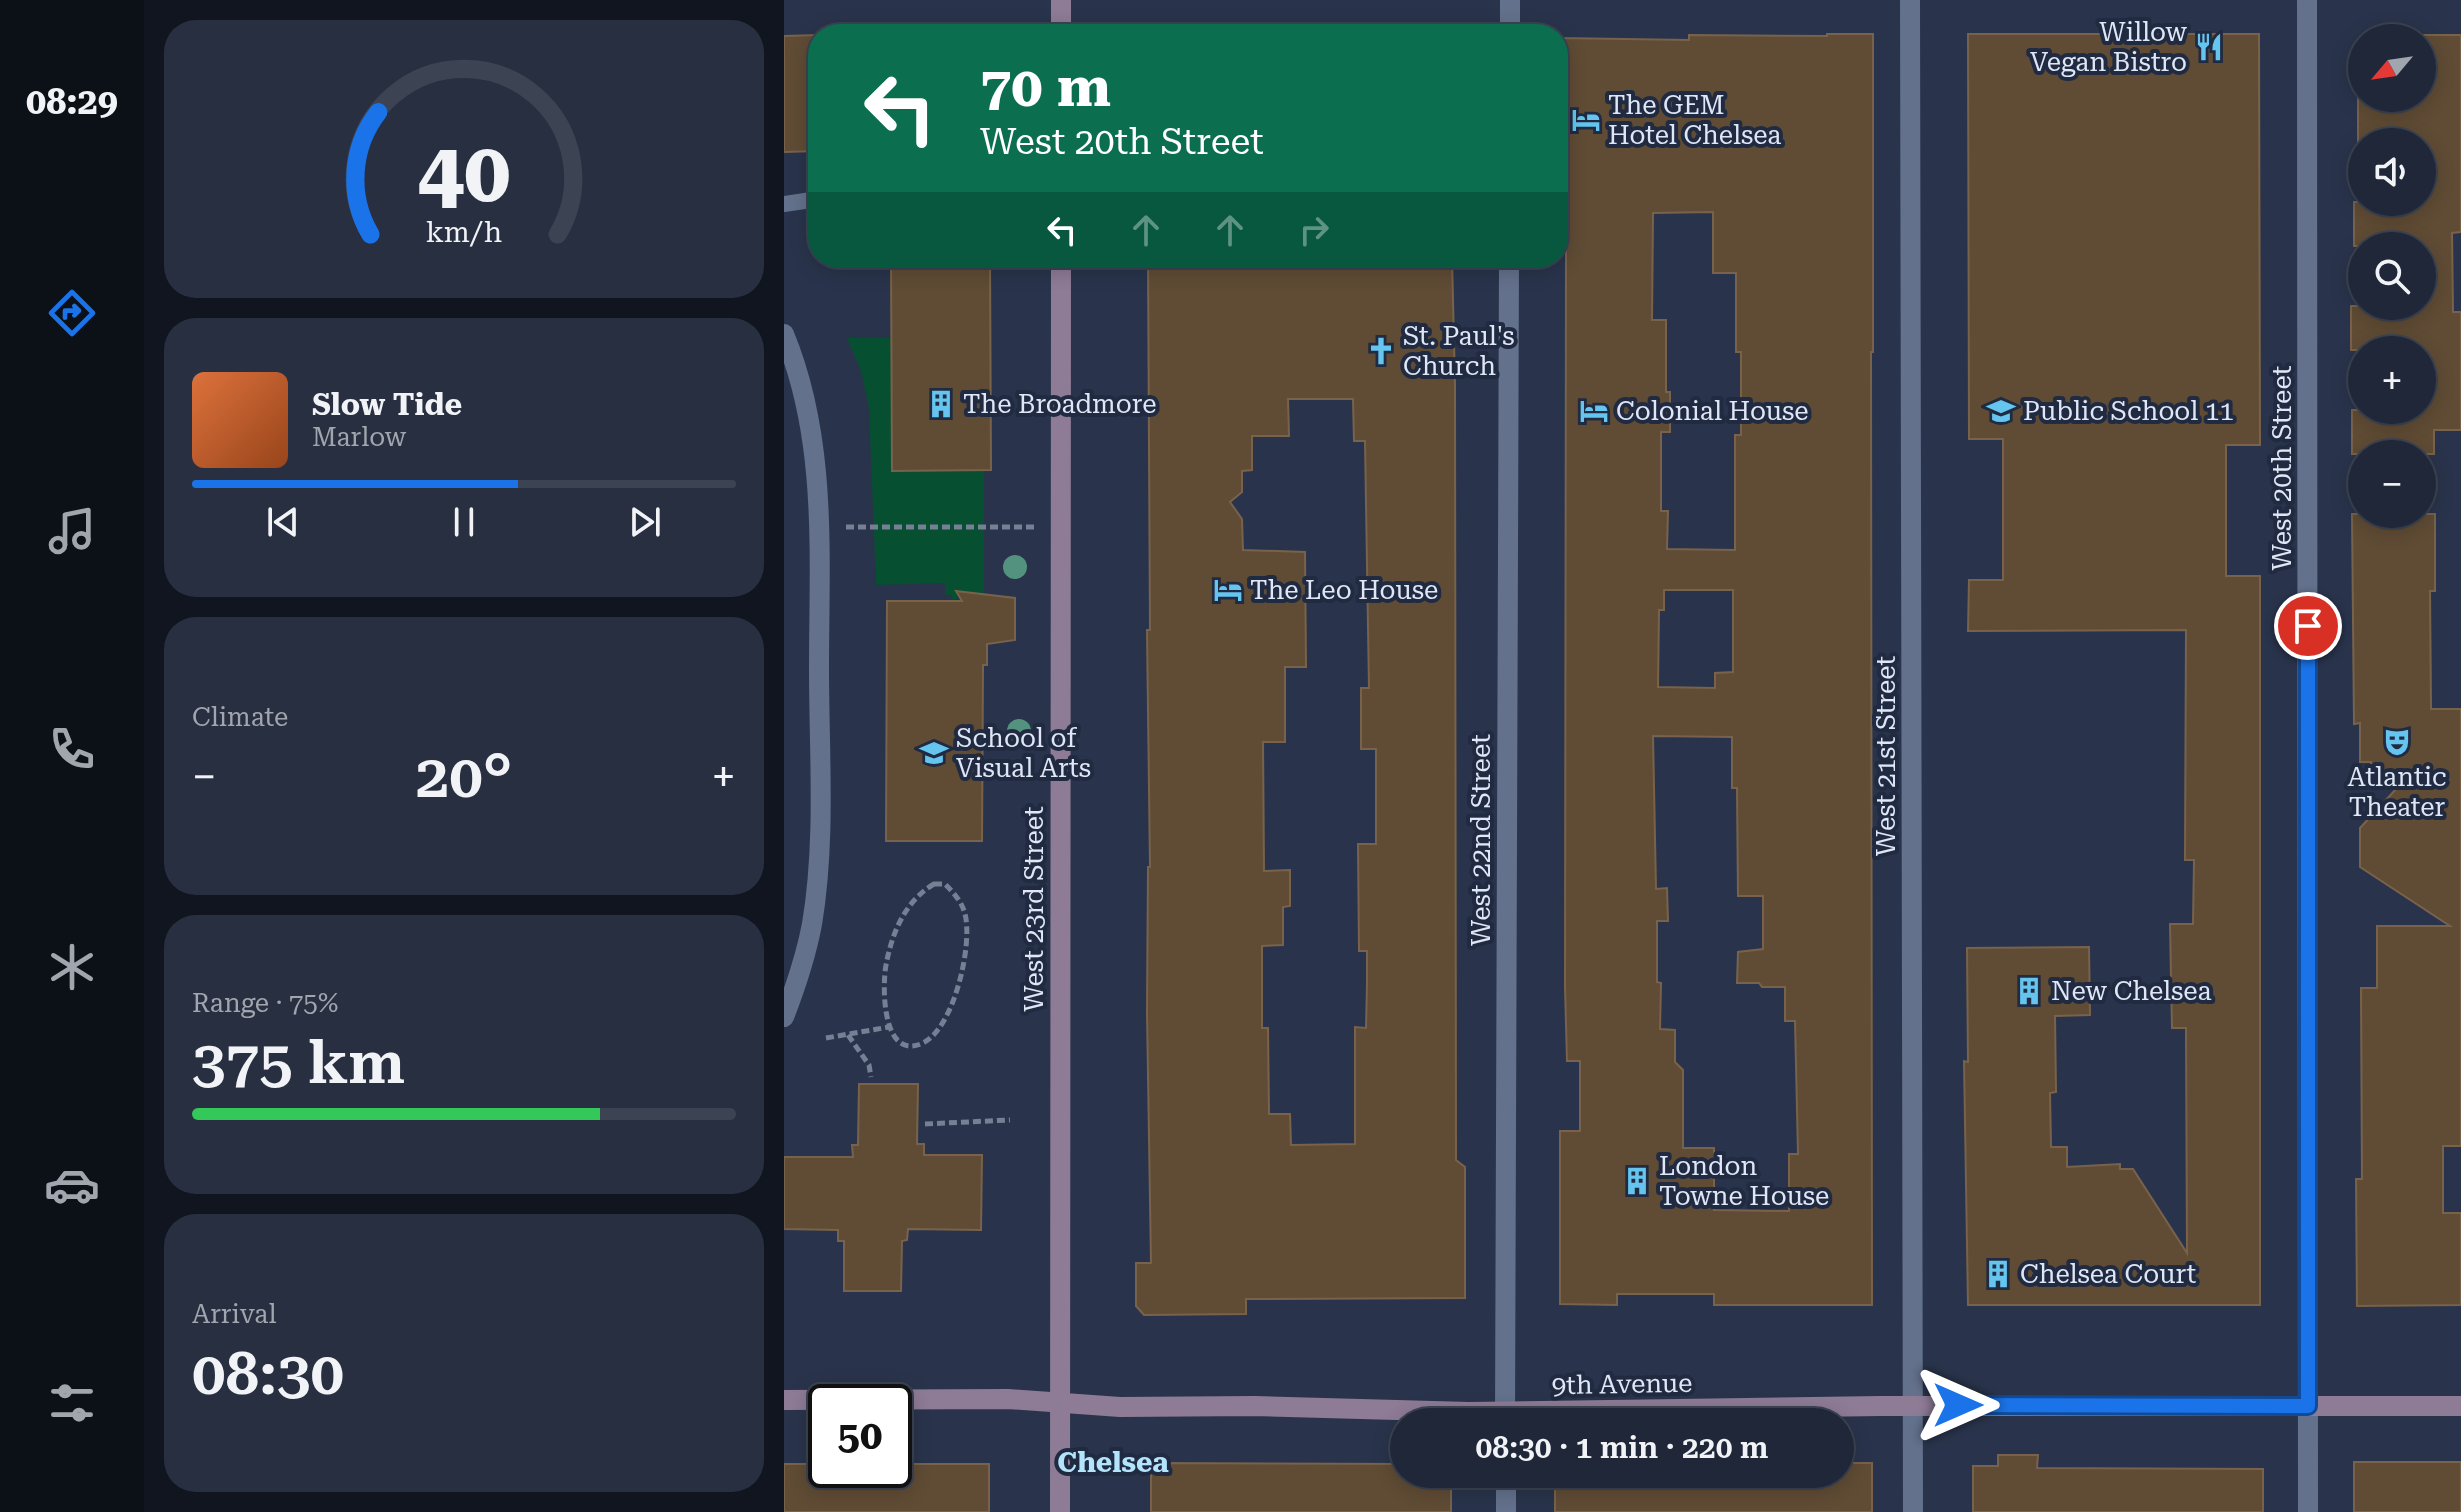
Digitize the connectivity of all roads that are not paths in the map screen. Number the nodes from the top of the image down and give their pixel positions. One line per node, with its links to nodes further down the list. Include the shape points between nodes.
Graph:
1 (1061, 0): 5 (main road)
2 (1510, 0): 6 (street)
3 (1910, 0): 15 (street, West 21st Street)
4 (2307, 0): 16 (street, West 20th Street)
5 (1061, 24)
6 (1510, 24)
7 (808, 200): 8 (lane)
8 (784, 204)
9 (1061, 268): 14 (main road, West 23rd Street)
10 (1509, 268): 18 (street, West 22nd Street)
11 (784, 334): 12 (street, via 810,416 819,526 819,858 812,927)
12 (784, 1017)
13 (784, 1400): 14 (main road, 9th Avenue)
14 (1060, 1402): 20 (main road, 9th Avenue); 22 (main road, West 23rd Street)
15 (1913, 1406): 16 (main road, 9th Avenue); 19 (main road, 9th Avenue); 24 (street, West 21st Street)
16 (2308, 1406): 17 (main road, 9th Avenue); 25 (street, West 20th Street)
17 (2461, 1406)
18 (1505, 1408)
19 (1839, 1408)
20 (1390, 1414)
21 (1506, 1488): 23 (street)
22 (1060, 1512)
23 (1506, 1512)
24 (1913, 1512)
25 (2308, 1512)

